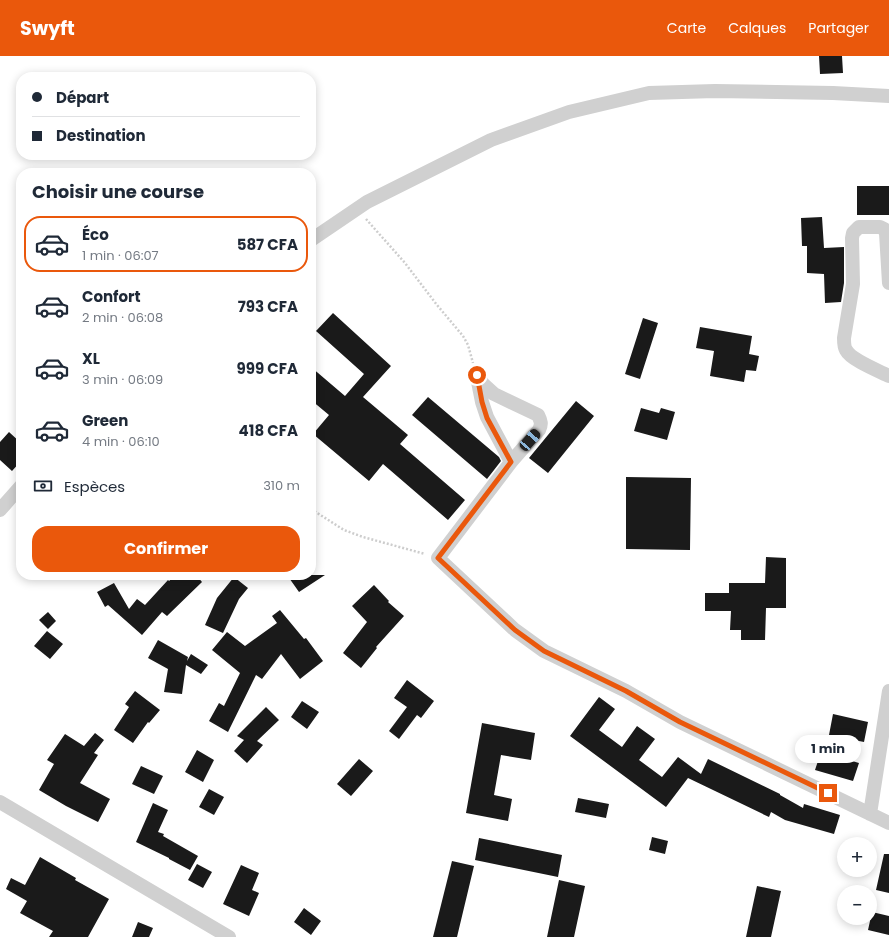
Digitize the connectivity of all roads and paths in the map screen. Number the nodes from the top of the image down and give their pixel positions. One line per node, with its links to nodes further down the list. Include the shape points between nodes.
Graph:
1 (889, 96): 2 (street, via 715,91 649,93 569,112 492,140)
2 (357, 208): 3 (street); 5 (path, via 463,336)
3 (316, 237)
4 (889, 283): 6 (street, via 886,233 880,227 855,229 852,238 853,284 844,346 852,356)
5 (477, 375): 7 (street, via 487,418); 7 (street, via 494,394 538,415 541,421 539,430)
6 (889, 376)
7 (511, 462): 11 (street)
8 (16, 492): 9 (street)
9 (0, 510)
10 (316, 512): 11 (path, via 344,530)
11 (438, 558): 14 (street, via 515,630 544,651)
12 (889, 691): 14 (street)
13 (0, 802): 16 (street)
14 (870, 814): 15 (street)
15 (889, 823)
16 (229, 937)

